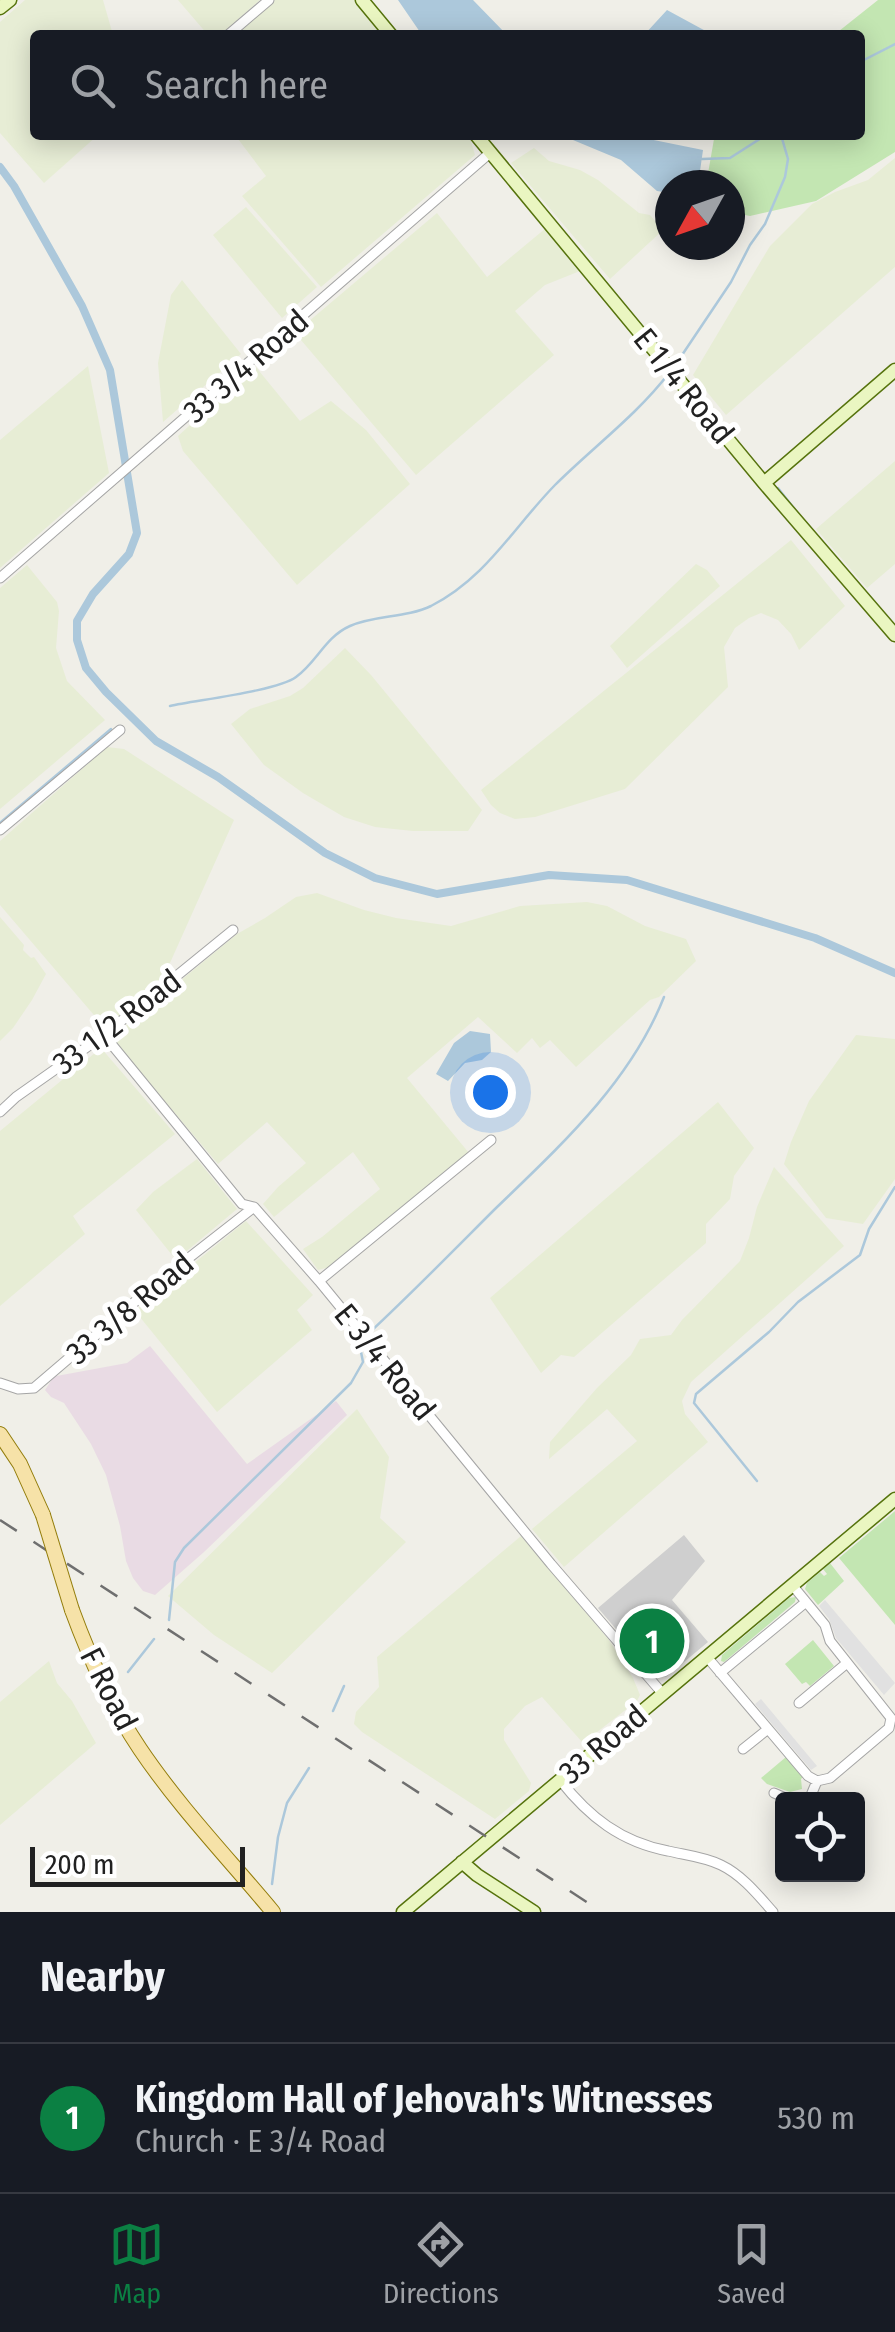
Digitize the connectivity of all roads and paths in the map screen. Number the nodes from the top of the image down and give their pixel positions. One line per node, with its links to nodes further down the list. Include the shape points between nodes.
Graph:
1 (10, 0): 4 (street)
2 (269, 0): 5 (street)
3 (362, 0): 6 (street)
4 (0, 8)
5 (234, 30)
6 (387, 30)
7 (480, 140): 8 (street, E 1/4 Road)
8 (490, 152): 10 (street, E 1/4 Road); 11 (street, 33 3/4 Road)
9 (895, 370): 10 (street)
10 (764, 484): 12 (street, E 1/4 Road)
11 (0, 578)
12 (895, 635)
13 (120, 730): 14 (street)
14 (0, 830)
15 (233, 930): 16 (street, 33 1/2 Road)
16 (104, 1035): 17 (street, 33 1/2 Road); 19 (street, E 3/4 Road, via 242,1204)
17 (0, 1112)
18 (492, 1140): 20 (street)
19 (254, 1208): 20 (street, E 3/4 Road); 21 (street, 33 3/8 Road, via 34,1388)
20 (320, 1282): 29 (street, E 3/4 Road)
21 (0, 1383)
22 (0, 1434): 37 (main road, F Road, bridge, via 43,1515 72,1610 117,1712 174,1794)
23 (895, 1499): 24 (street, 33 Road)
24 (792, 1586): 25 (street); 26 (street, 33 Road)
25 (806, 1602): 27 (street); 28 (street)
26 (707, 1657): 28 (street); 29 (street, 33 Road)
27 (847, 1663): 30 (street); 33 (street, via 890,1714 889,1728 830,1778)
28 (720, 1673): 31 (street)
29 (663, 1694): 34 (street, 33 Road)
30 (799, 1703)
31 (768, 1729): 32 (street); 33 (street)
32 (744, 1750)
33 (812, 1779): 35 (street)
34 (560, 1780): 36 (street, 33 Road); 40 (street, via 618,1835 722,1866)
35 (810, 1792)
36 (462, 1862): 38 (street, 33 Road); 39 (street)
37 (273, 1912)
38 (404, 1912)
39 (534, 1912)
40 (773, 1912)

